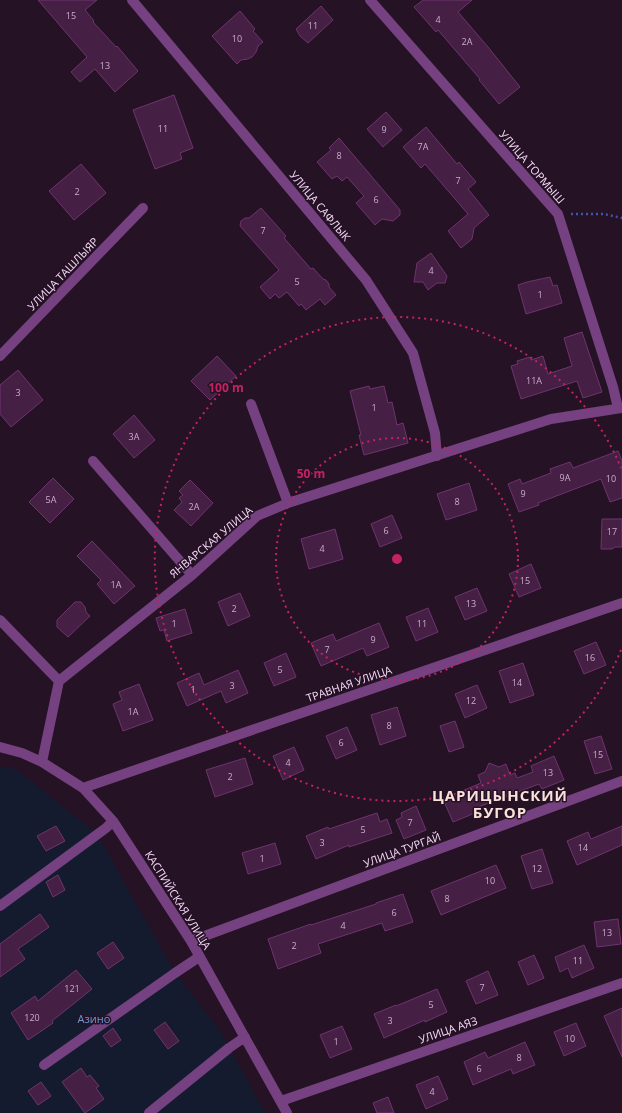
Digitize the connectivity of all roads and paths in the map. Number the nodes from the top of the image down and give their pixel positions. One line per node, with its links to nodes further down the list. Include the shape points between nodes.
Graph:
1 (132, 0): 9 (street, УЛИЦА САФЛЫК, via 366,280 413,353 436,433)
2 (370, 0): 4 (street, УЛИЦА ТОРМЫШ)
3 (143, 208): 6 (street, УЛИЦА ТАШЛЫЯР)
4 (558, 214): 5 (path, via 604,214); 8 (street, УЛИЦА ТОРМЫШ)
5 (622, 218)
6 (0, 356)
7 (251, 404): 11 (street)
8 (620, 408): 9 (street, ЯНВАРСКАЯ УЛИЦА, via 551,419)
9 (437, 456): 11 (street, ЯНВАРСКАЯ УЛИЦА)
10 (93, 460): 12 (street)
11 (288, 503): 12 (street, ЯНВАРСКАЯ УЛИЦА, via 257,516)
12 (192, 575): 15 (street, ЯНВАРСКАЯ УЛИЦА)
13 (622, 603): 19 (street, ТРАВНАЯ УЛИЦА)
14 (0, 620): 15 (street)
15 (59, 681): 17 (street)
16 (0, 747): 17 (street, КАСПИЙСКАЯ УЛИЦА)
17 (42, 762): 19 (street, КАСПИЙСКАЯ УЛИЦА)
18 (622, 781): 22 (street, УЛИЦА ТУРГАЙ)
19 (83, 788): 20 (street, КАСПИЙСКАЯ УЛИЦА)
20 (113, 821): 21 (street); 22 (street, КАСПИЙСКАЯ УЛИЦА)
21 (0, 906)
22 (191, 941): 23 (street, КАСПИЙСКАЯ УЛИЦА)
23 (199, 957): 25 (street, КАСПИЙСКАЯ УЛИЦА); 26 (street)
24 (622, 983): 27 (street, УЛИЦА АЯЗ)
25 (245, 1038): 27 (street, КАСПИЙСКАЯ УЛИЦА); 28 (street)
26 (44, 1065)
27 (281, 1101): 29 (street, КАСПИЙСКАЯ УЛИЦА)
28 (152, 1112)
29 (287, 1113)

